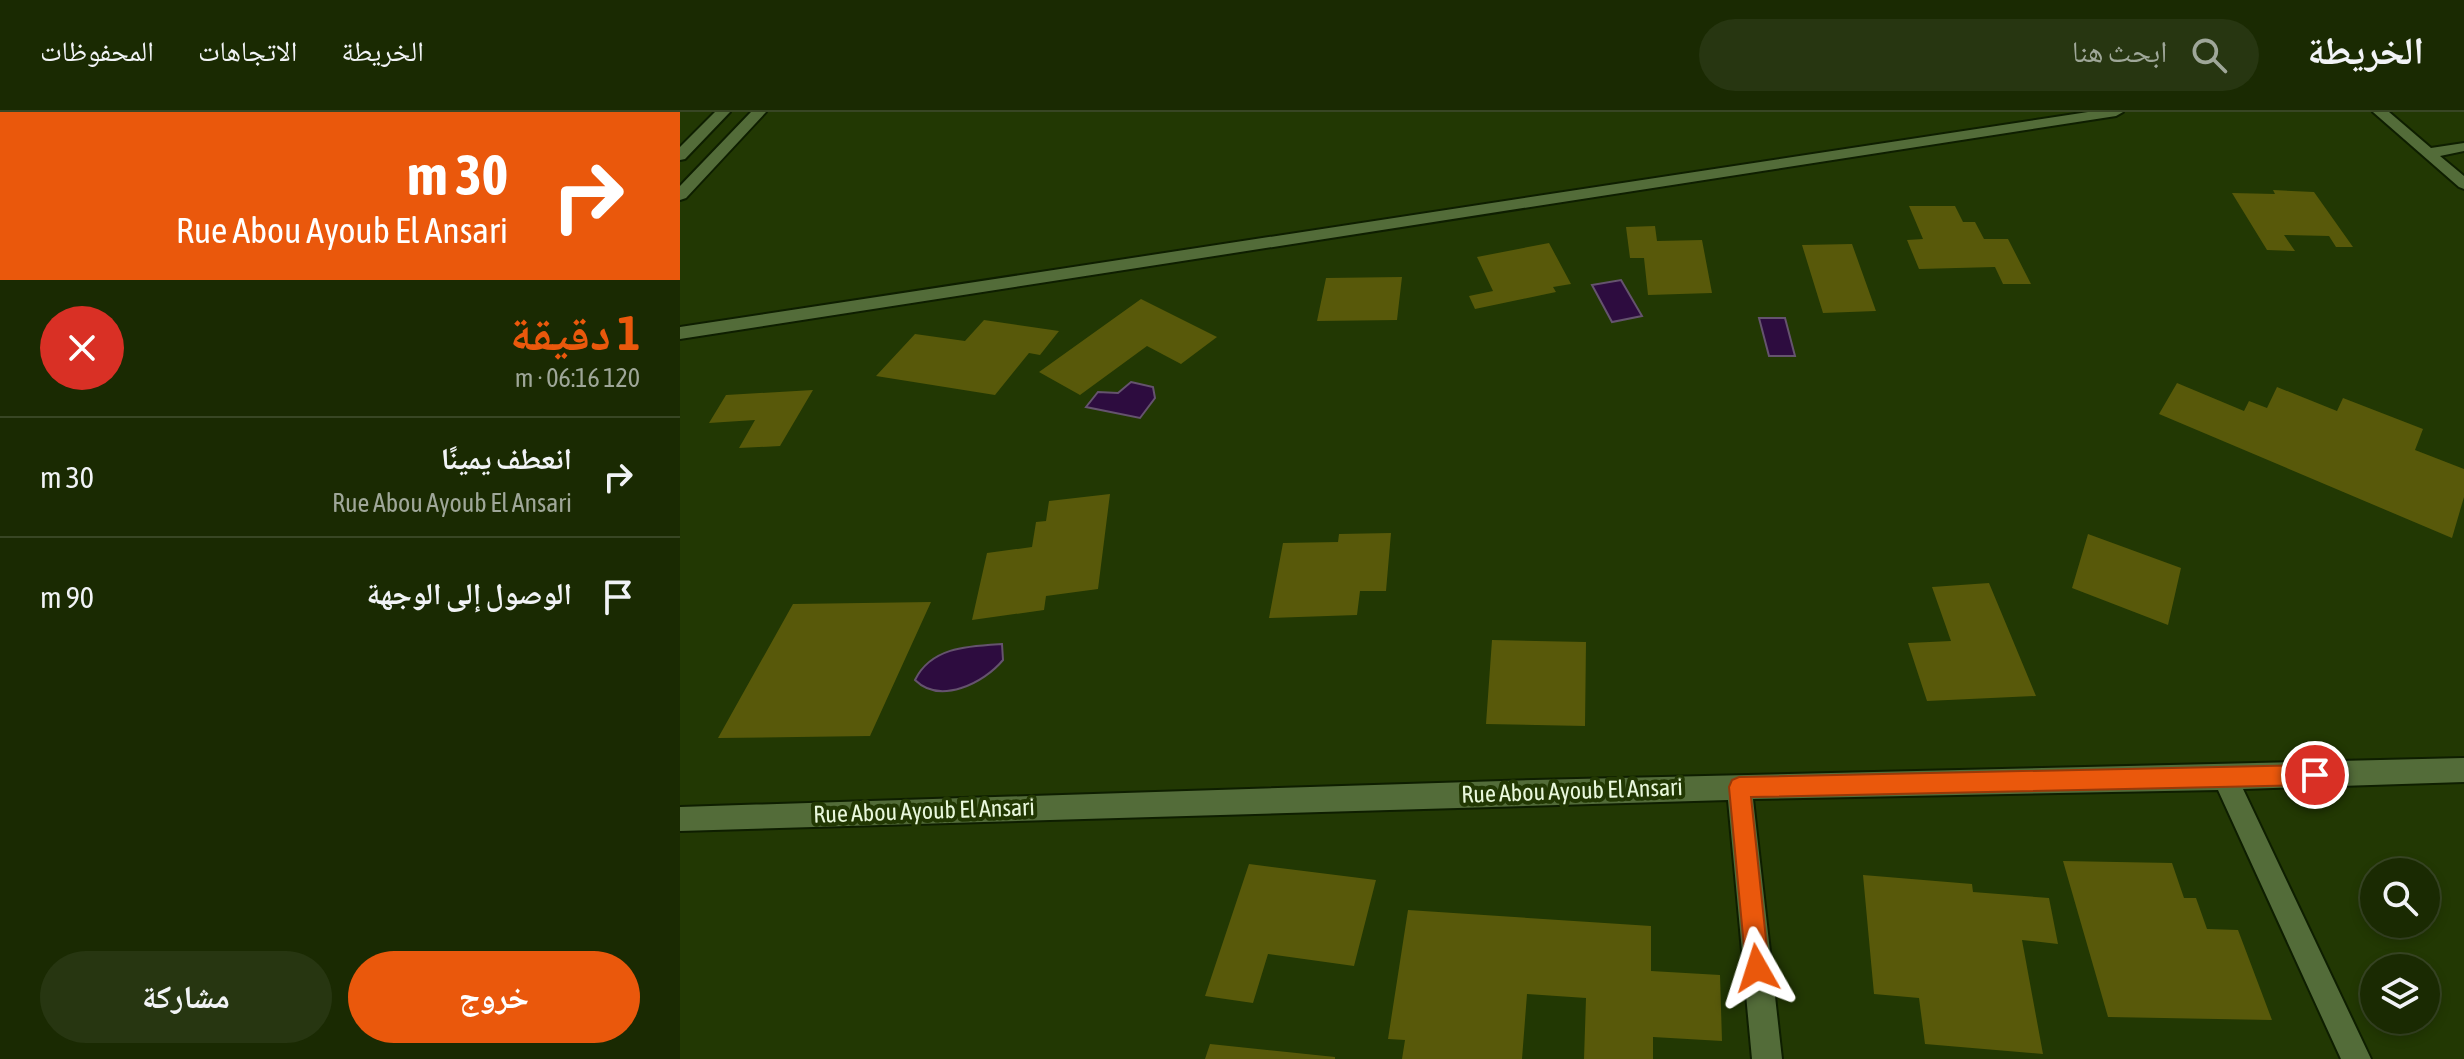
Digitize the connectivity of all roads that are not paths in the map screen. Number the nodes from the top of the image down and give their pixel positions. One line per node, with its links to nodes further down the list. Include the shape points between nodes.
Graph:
1 (723, 112): 7 (street)
2 (759, 112): 9 (street)
3 (2116, 112): 10 (street)
4 (2380, 112): 6 (street)
5 (2464, 147): 6 (street)
6 (2431, 153): 8 (street)
7 (680, 156)
8 (2464, 184)
9 (680, 195)
10 (680, 333)
11 (2464, 770): 12 (street, Rue Abou Ayoub El Ansari)
12 (2225, 778): 13 (street, Rue Abou Ayoub El Ansari); 16 (street)
13 (1739, 787): 14 (street, Rue Abou Ayoub El Ansari); 15 (street)
14 (680, 819)
15 (1767, 1059)
16 (2356, 1059)

